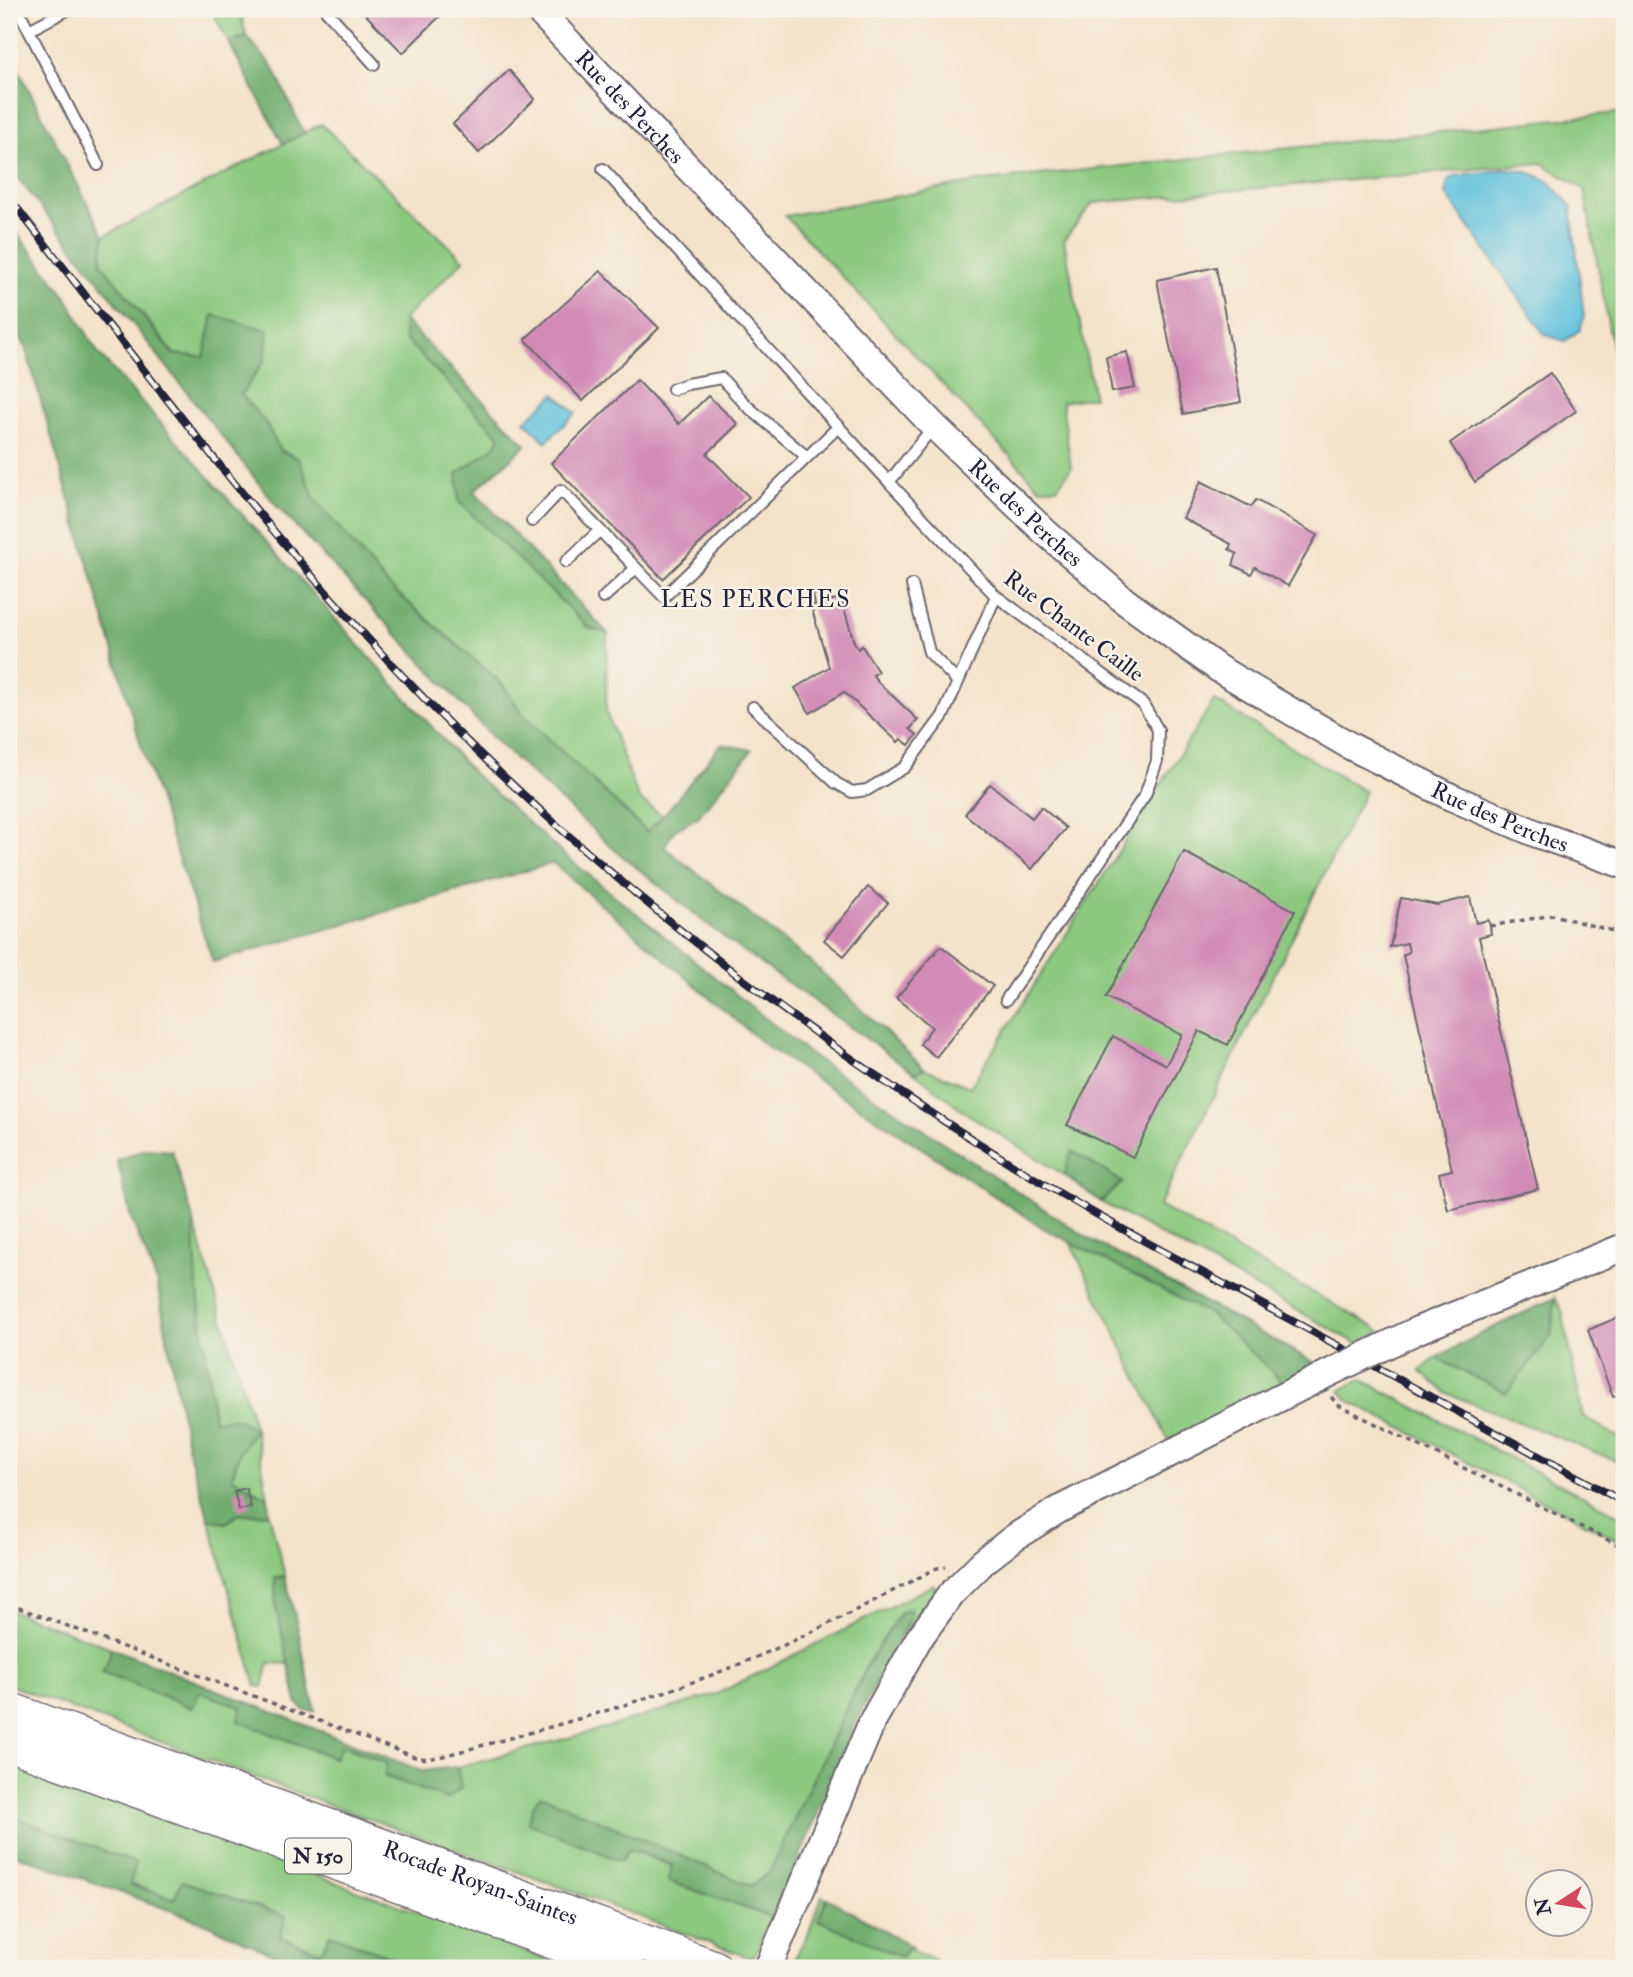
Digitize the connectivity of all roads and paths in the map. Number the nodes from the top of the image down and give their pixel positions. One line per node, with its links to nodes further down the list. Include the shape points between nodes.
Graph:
1 (18, 9): 5 (lane)
2 (69, 9): 5 (lane)
3 (325, 9): 6 (lane)
4 (537, 9): 11 (street, Rue des Perches)
5 (29, 30): 7 (lane)
6 (374, 64)
7 (98, 165)
8 (603, 169): 10 (lane, Rue Chante Caille)
9 (673, 389): 12 (lane, via 721,378)
10 (838, 426): 12 (lane); 13 (lane, Rue Chante Caille)
11 (934, 426): 13 (lane); 23 (street, Rue des Perches, via 1126,602 1219,668 1352,747 1451,797)
12 (807, 457): 17 (lane, via 664,597)
13 (890, 482): 19 (lane, Rue Chante Caille)
14 (532, 521): 15 (lane, via 561,490)
15 (600, 530): 16 (lane); 17 (lane)
16 (566, 562)
17 (636, 568): 20 (lane)
18 (912, 585): 21 (lane, via 929,652)
19 (996, 596): 21 (lane); 26 (lane, Rue Chante Caille, via 1143,704 1158,730 1157,761 1145,795)
20 (603, 598)
21 (957, 681): 22 (lane, via 943,716 905,767 867,790 852,792 836,783)
22 (753, 706)
23 (1624, 865)
24 (1490, 926): 25 (path, via 1553,915)
25 (1624, 934)
26 (1006, 1000)
27 (1624, 1247): 28 (street, bridge, via 1418,1330)
28 (1322, 1376): 29 (path, via 1338,1405); 30 (street, via 1059,1509)
29 (1624, 1548)
30 (983, 1562): 31 (path, via 937,1569 767,1653 694,1681 601,1712 427,1759); 36 (street, via 951,1594 918,1640 872,1722)
31 (9, 1604)
32 (9, 1710): 35 (highway, Rocade Royan-Saintes / N 150)
33 (9, 1743): 34 (highway, Rocade Royan-Saintes / N 150)
34 (626, 1968)
35 (714, 1968)
36 (768, 1968)

